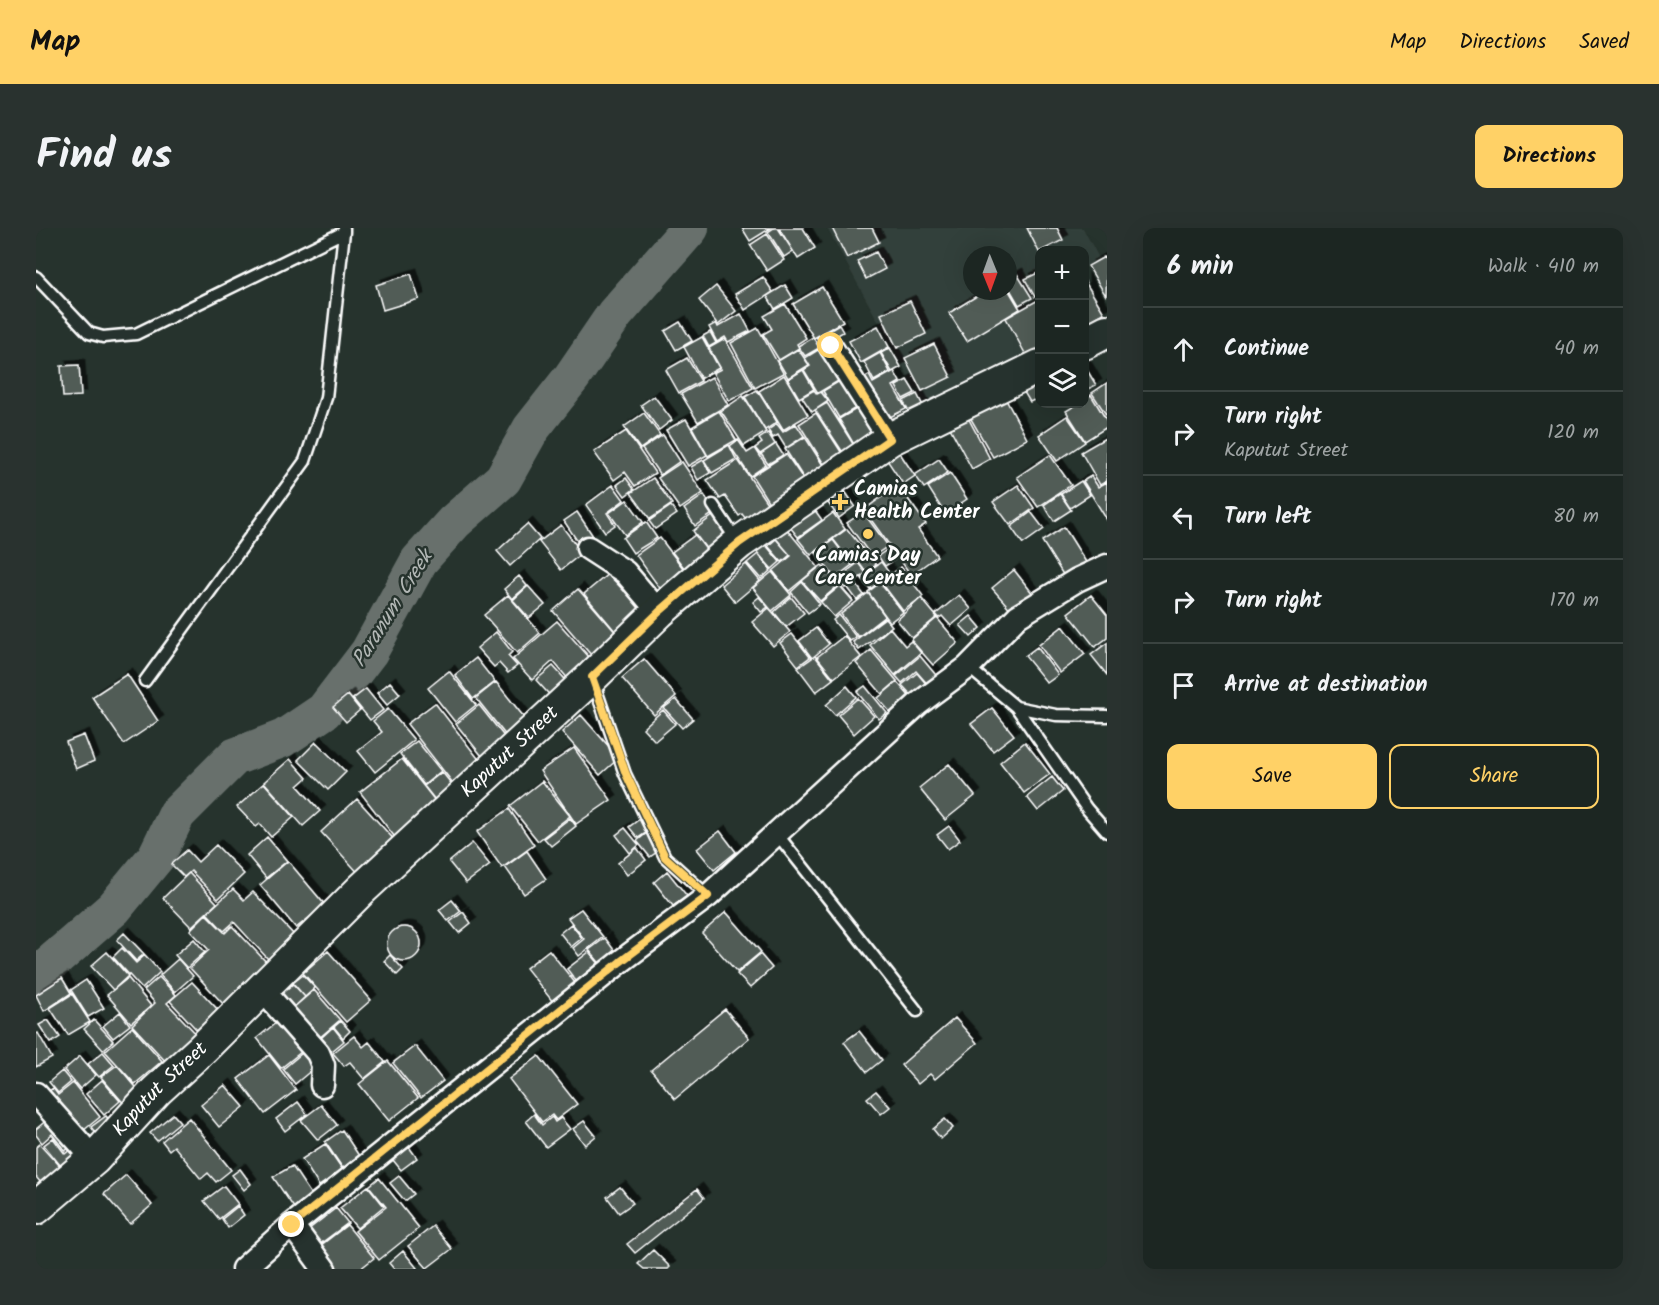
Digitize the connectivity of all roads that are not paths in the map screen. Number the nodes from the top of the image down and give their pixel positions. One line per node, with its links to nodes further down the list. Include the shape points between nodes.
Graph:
1 (344, 230): 2 (lane, via 136,334 103,337 89,333); 15 (lane, via 326,398 305,461)
2 (36, 277)
3 (1107, 332): 4 (street)
4 (1089, 341)
5 (831, 346): 7 (street)
6 (1035, 368): 7 (street, Kaputut Street)
7 (890, 439): 9 (street, Kaputut Street)
8 (713, 505): 9 (lane)
9 (739, 543): 12 (street, Kaputut Street)
10 (588, 548): 12 (street, via 625,572)
11 (1107, 566): 13 (street, via 1018,616)
12 (659, 612): 14 (street, Kaputut Street)
13 (968, 667): 16 (lane); 19 (street, via 918,704)
14 (592, 677): 20 (lane, via 626,774 665,857); 21 (street, Kaputut Street)
15 (145, 681)
16 (1016, 707): 17 (lane, via 1056,715); 18 (lane)
17 (1107, 716)
18 (1107, 832)
19 (777, 834): 20 (street); 22 (lane)
20 (708, 896): 27 (street)
21 (261, 988): 23 (street, via 318,1053 323,1065); 25 (street, Kaputut Street, via 156,1091)
22 (916, 1011)
23 (322, 1085)
24 (36, 1094): 25 (street)
25 (94, 1159): 26 (street, Kaputut Street)
26 (36, 1208)
27 (292, 1225): 28 (street); 29 (street)
28 (243, 1269)
29 (324, 1269)

